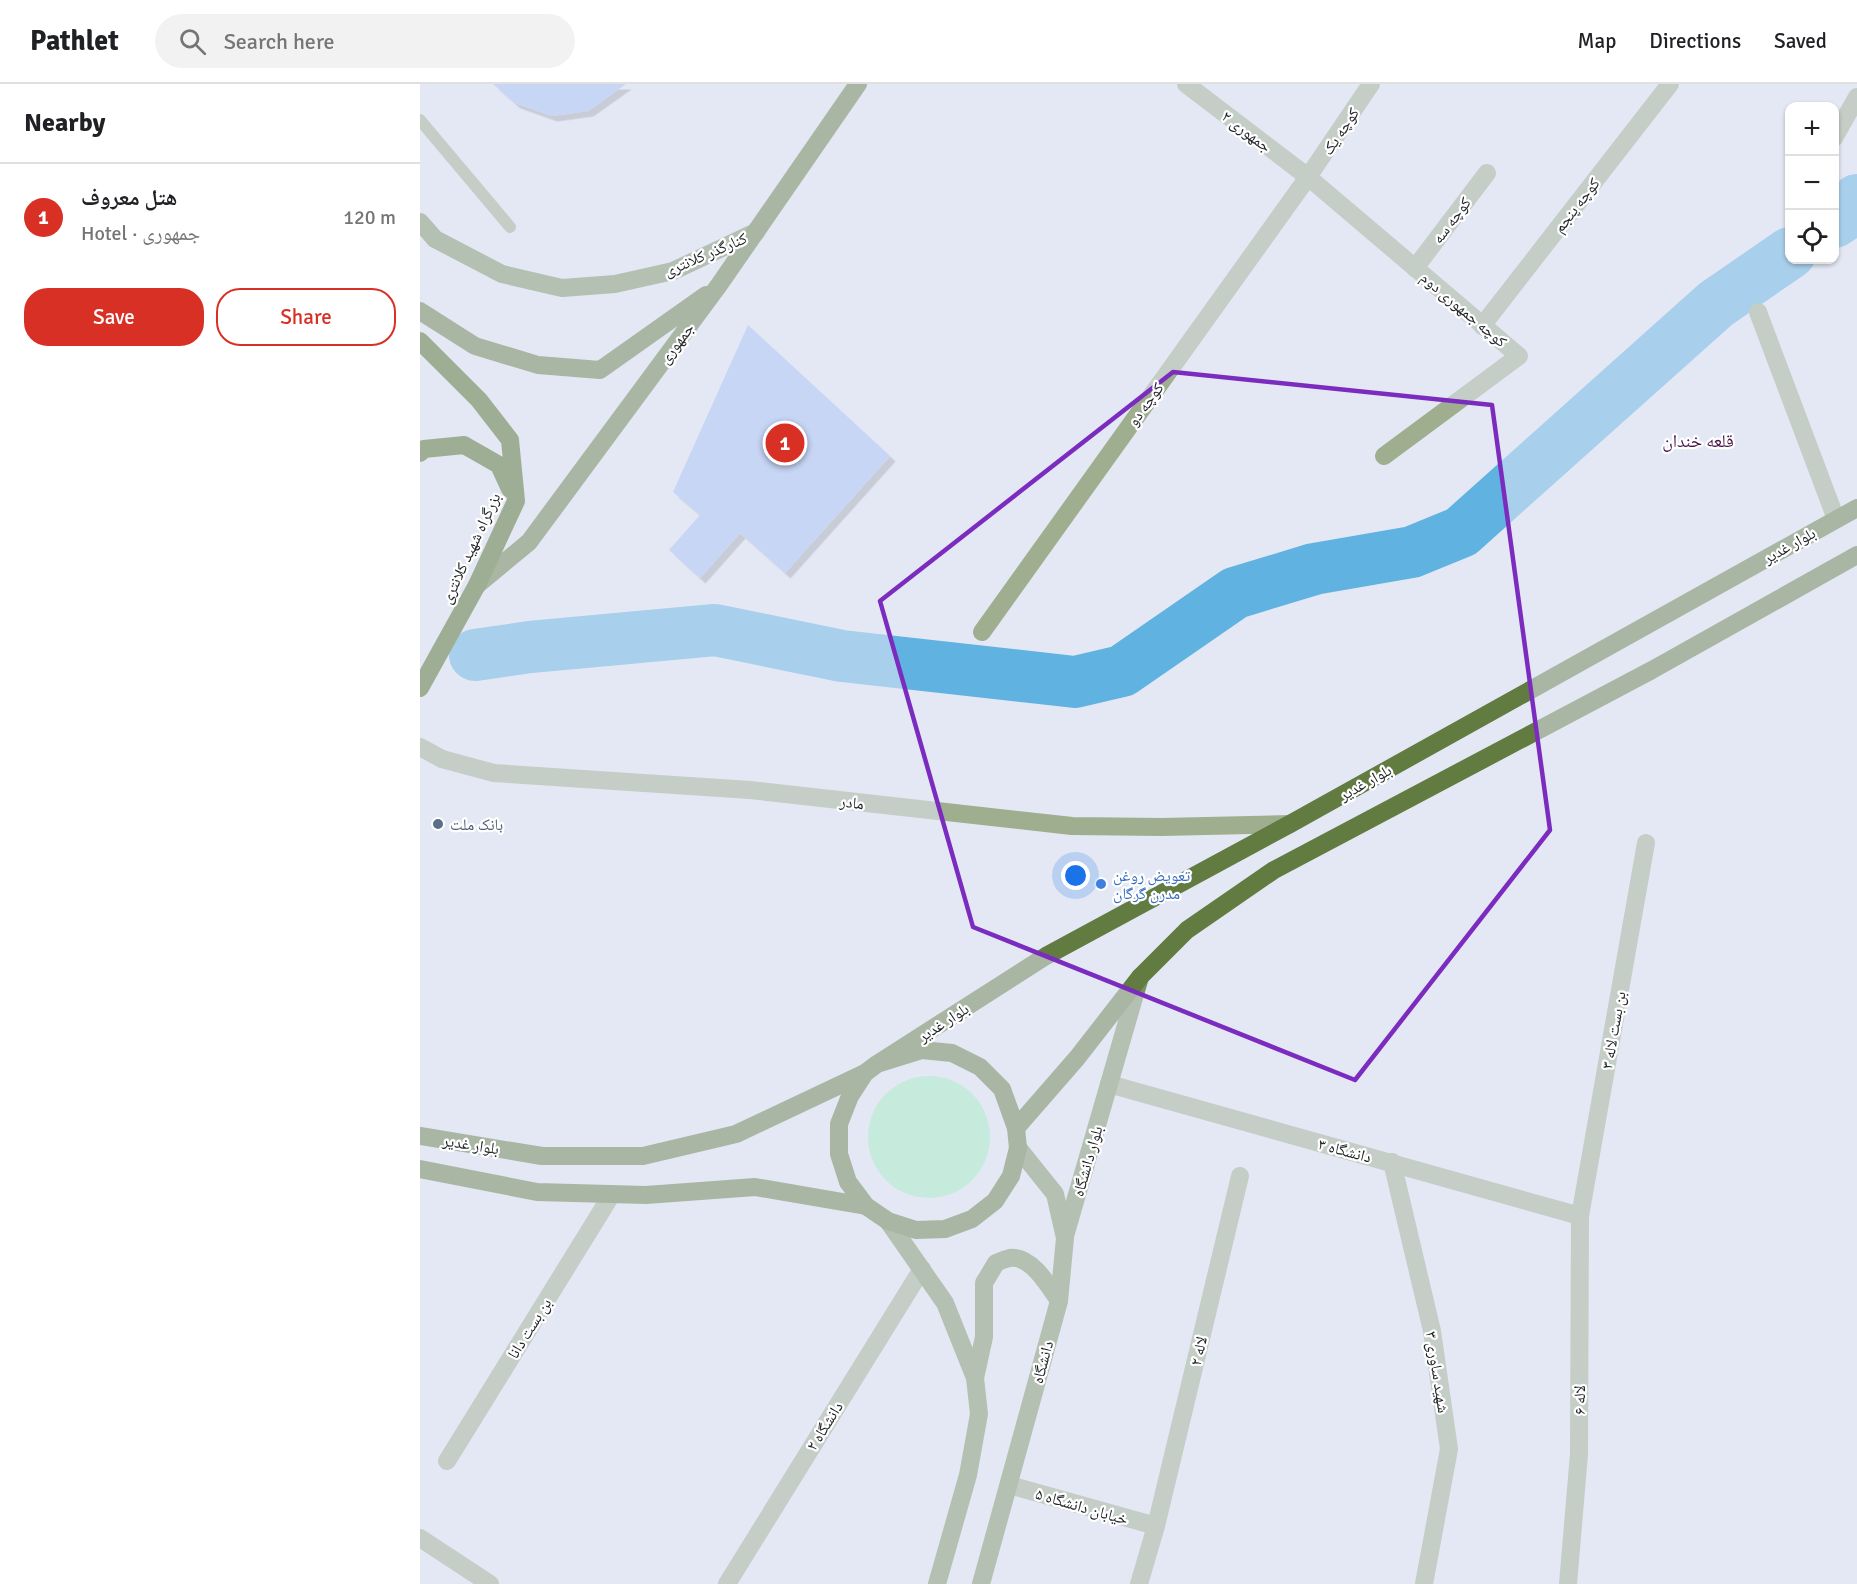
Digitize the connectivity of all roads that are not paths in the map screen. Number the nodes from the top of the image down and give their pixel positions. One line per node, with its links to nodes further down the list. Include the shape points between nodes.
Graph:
1 (858, 84): 12 (main road, جمهوری)
2 (1186, 84): 9 (street, ۲ جمهوری)
3 (1371, 84): 9 (street, کوچه یک)
4 (1670, 84): 17 (street, کوچه پنجم)
5 (1857, 97): 7 (street)
6 (420, 120): 11 (lane)
7 (1839, 129)
8 (1487, 173): 13 (street, کوچه سه)
9 (1308, 177): 13 (street, کوچه جمهوری دوم); 26 (street, کوچه دو)
10 (420, 222): 12 (main road, کنارگذر کلانتری, via 435,238 502,274 562,288 615,284 673,271)
11 (510, 227)
12 (756, 232): 14 (main road, جمهوری)
13 (1415, 268): 17 (street, کوچه جمهوری دوم)
14 (719, 285): 15 (main road, via 600,369 538,365 475,346); 25 (main road, جمهوری, via 529,542)
15 (420, 311)
16 (1758, 312): 23 (street)
17 (1482, 326): 20 (street, کوچه جمهوری دوم, via 1519,356)
18 (420, 341): 21 (highway, بزرگراه شهید کلانتری, via 479,400 510,440)
19 (420, 453): 21 (highway, via 424,449 464,445 499,465)
20 (1384, 456)
21 (516, 501): 25 (highway, بزرگراه شهید کلانتری)
22 (1857, 508): 23 (main road, بلوار غدیر)
23 (1836, 519): 29 (main road, بلوار غدیر)
24 (1857, 555): 31 (main road, via 1652,670 1274,870 1187,930)
25 (477, 585): 27 (highway, بزرگراه شهید کلانتری)
26 (982, 632)
27 (420, 688)
28 (420, 747): 29 (street, مادر, via 442,759 494,773 750,790 1072,826)
29 (1290, 824): 32 (main road, بلوار غدیر, via 1046,956)
30 (1646, 843): 42 (street, بن بست لاله ۳)
31 (1140, 977): 33 (main road); 34 (main road)
32 (871, 1068): 34 (main road, via 922,1050 952,1053 980,1067 1002,1089); 35 (main road, بلوار غدیر, via 736,1134 643,1156 542,1156); 41 (main road, via 850,1096 839,1124 839,1154 848,1182)
33 (1109, 1084): 37 (street, ۳ دانشگاه); 44 (main road, بلوار دانشگاه)
34 (1016, 1128): 36 (main road)
35 (420, 1136)
36 (1018, 1148): 43 (main road, via 1011,1176 995,1201 972,1219 945,1229 916,1230); 44 (main road, دانشگاه, via 1055,1194)
37 (1392, 1162): 42 (street, ۳ دانشگاه); 57 (street, ۳ شهید ساوری, via 1432,1331 1449,1449)
38 (420, 1169): 40 (main road, بلوار غدیر, via 537,1192)
39 (1240, 1176): 50 (street, ۲ لاله)
40 (612, 1194): 41 (main road, بلوار غدیر, via 755,1186); 48 (street, بن بست دانا)
41 (866, 1206): 43 (main road)
42 (1580, 1216): 58 (street, لاله ۶, via 1579,1455)
43 (888, 1221): 45 (main road)
44 (1065, 1238): 46 (main road, دانشگاه)
45 (922, 1269): 47 (main road, via 945,1303); 53 (street, دانشگاه ۲)
46 (1059, 1301): 47 (main road, via 1030,1264 1012,1257 996,1263 984,1282 984,1337); 49 (main road, دانشگاه)
47 (975, 1378): 54 (main road, via 979,1414 968,1475)
48 (447, 1461)
49 (1009, 1485): 50 (street, خیابان دانشگاه ۵); 55 (main road, دانشگاه)
50 (1156, 1526): 56 (street, ۲ لاله)
51 (420, 1539): 52 (street)
52 (489, 1584)
53 (727, 1584)
54 (937, 1584)
55 (981, 1584)
56 (1138, 1584)
57 (1424, 1584)
58 (1568, 1584)

